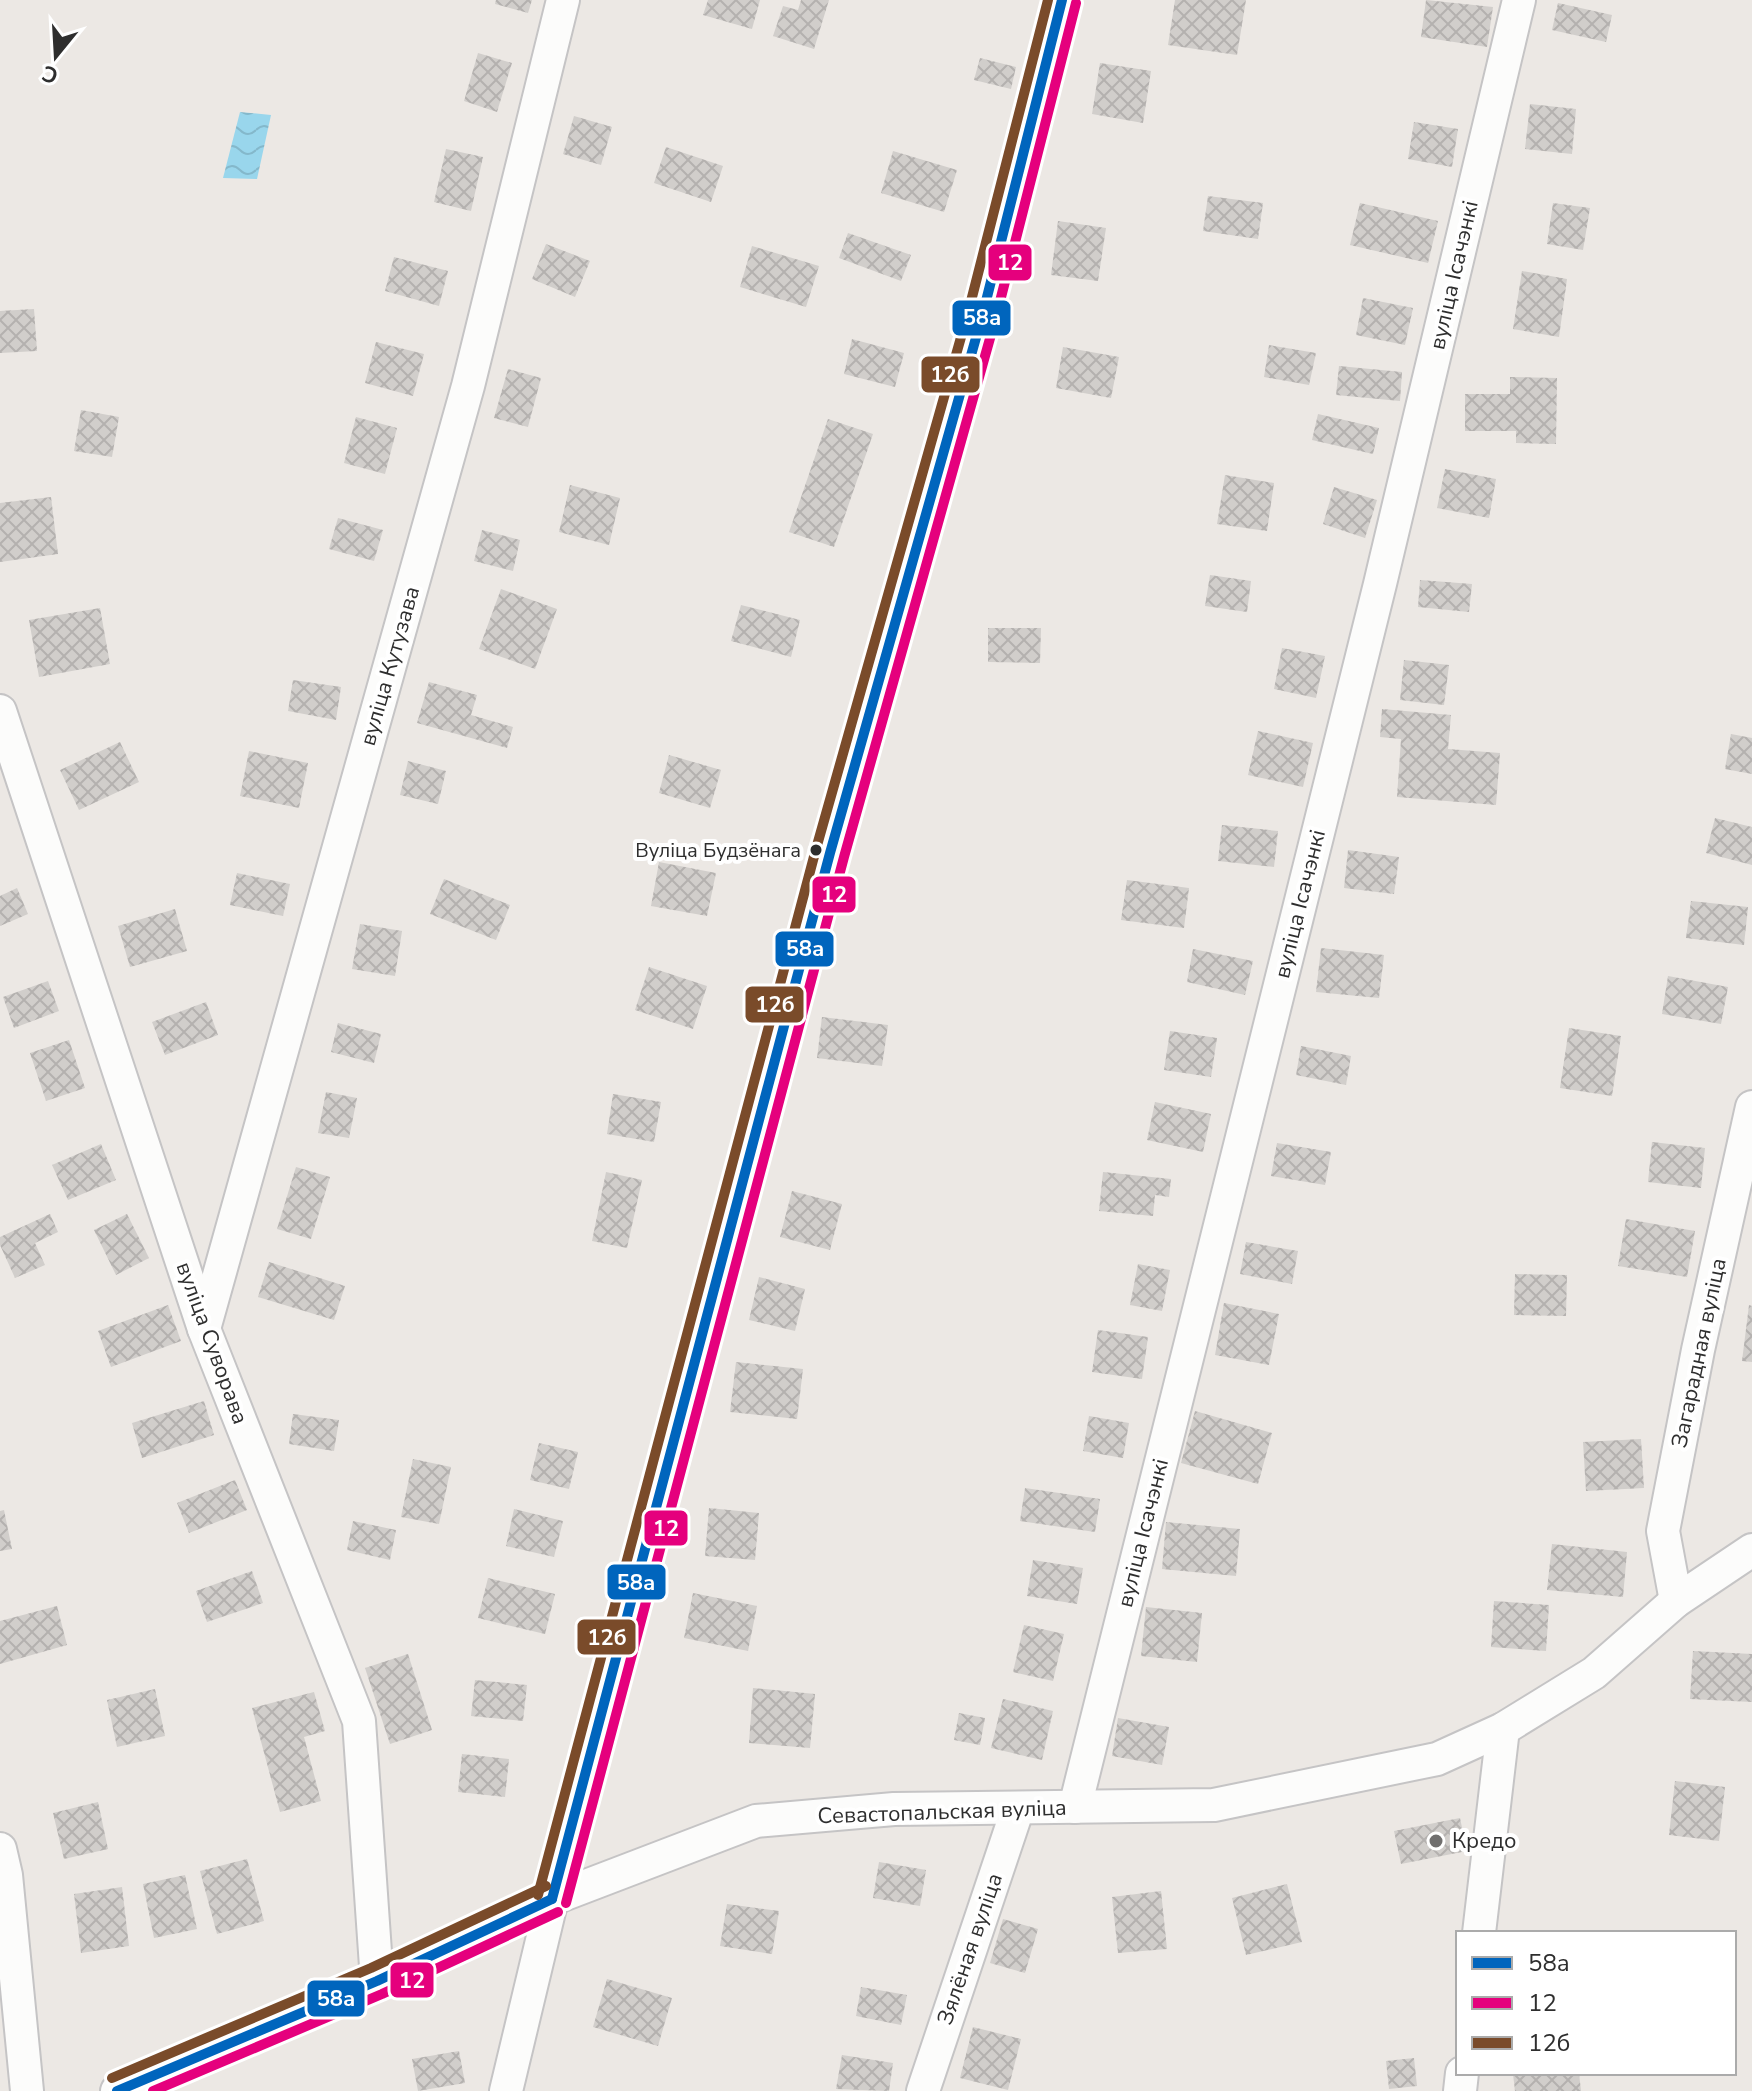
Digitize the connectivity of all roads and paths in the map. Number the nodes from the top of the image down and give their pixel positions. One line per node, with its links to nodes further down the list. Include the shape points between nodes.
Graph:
1 (563, 0): 6 (street, вуліца Кутузава, via 468,386)
2 (1062, 0): 13 (street, via 983,313 830,853)
3 (1519, 0): 10 (street, вуліца Ісачэнкі, via 1376,599)
4 (0, 711): 6 (street, вуліца Суворава)
5 (1752, 1107): 8 (street, Загарадная вуліца, via 1663,1531)
6 (204, 1329): 15 (street, вуліца Суворава, via 359,1721)
7 (1752, 1550): 8 (street, Севастопальская вуліца)
8 (1676, 1601): 9 (street, Севастопальская вуліца, via 1594,1673)
9 (1503, 1729): 10 (street, Севастопальская вуліца, via 1437,1759 1214,1805); 14 (street)
10 (1075, 1807): 11 (street, Севастопальская вуліца)
11 (1018, 1808): 13 (street, Севастопальская вуліца, via 894,1809 756,1821); 19 (street, Зялёная вуліца)
12 (0, 1849): 16 (street)
13 (552, 1899): 15 (street, Севастопальская вуліца); 18 (street)
14 (1479, 1931)
15 (377, 1981): 17 (street, Севастопальская вуліца)
16 (27, 2091)
17 (117, 2091)
18 (506, 2091)
19 (923, 2091)

